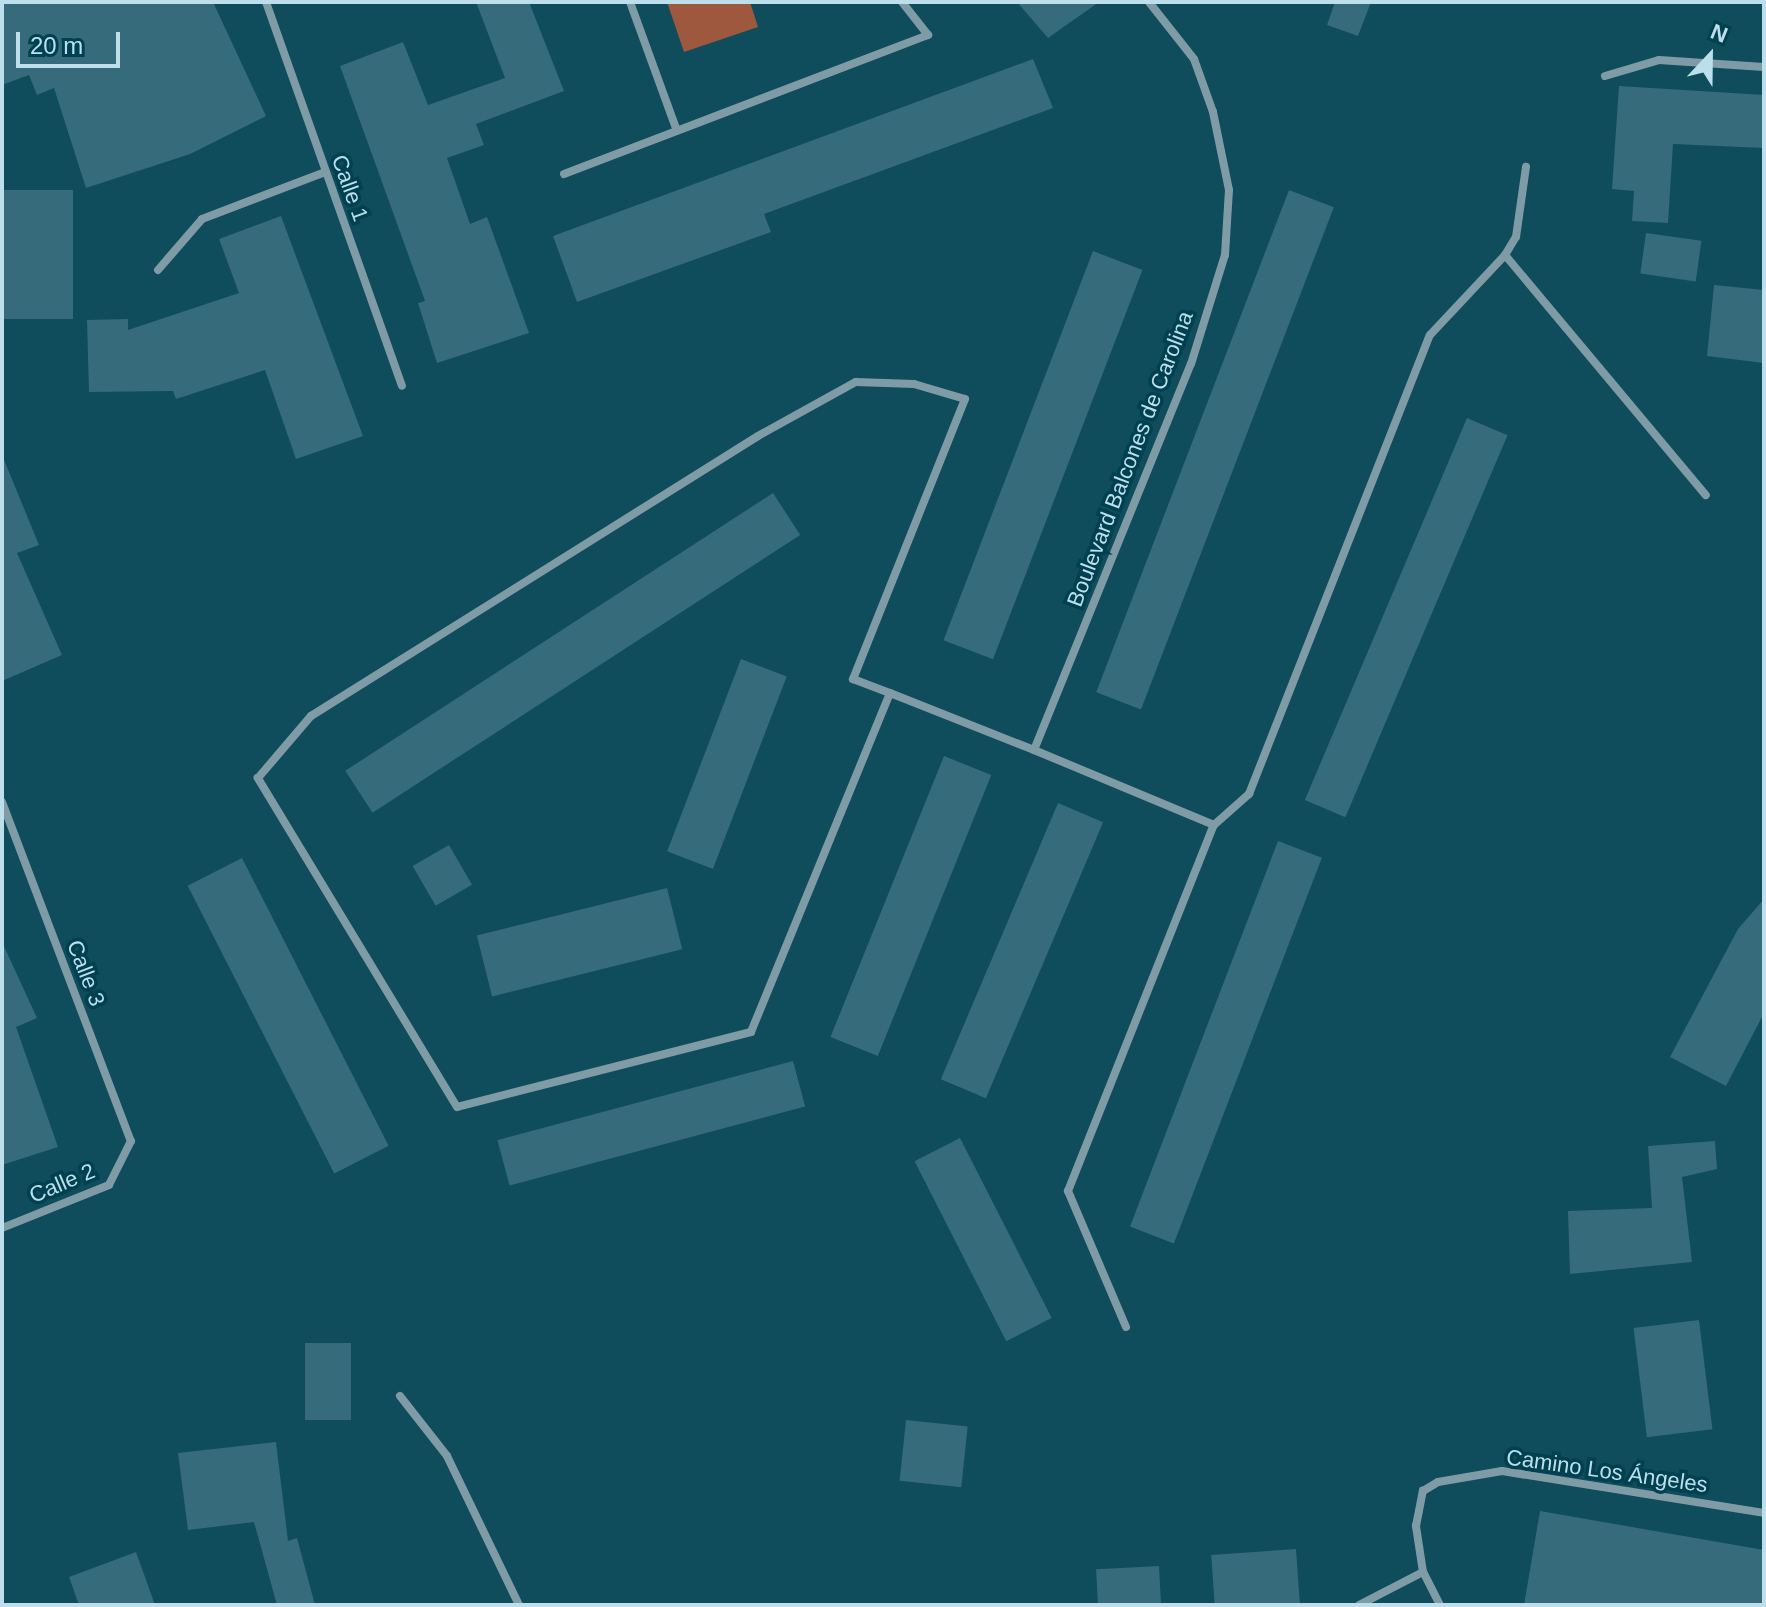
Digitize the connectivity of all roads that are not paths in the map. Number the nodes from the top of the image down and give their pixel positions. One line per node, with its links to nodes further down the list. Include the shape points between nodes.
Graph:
1 (266, 2): 9 (street, Calle 1)
2 (630, 2): 7 (street)
3 (902, 2): 7 (street, via 928,35)
4 (1149, 2): 16 (street, Boulevard Balcones de Carolina, via 1194,59 1213,112 1229,190 1225,255 1191,364)
5 (1764, 67): 6 (street, via 1659,60)
6 (1605, 76)
7 (677, 131): 10 (street)
8 (1526, 167): 11 (street, via 1516,237)
9 (325, 172): 12 (street, via 202,219); 13 (street, Calle 1)
10 (564, 174)
11 (1505, 255): 14 (street); 18 (street, via 1430,335 1249,794)
12 (158, 270)
13 (402, 386)
14 (1706, 495)
15 (890, 693): 15 (street, via 751,1032 457,1107 258,778 311,716 856,382 914,384 965,399 853,679); 16 (street)
16 (1034, 750): 18 (street)
17 (2, 802): 19 (street, Calle 3, via 131,1141)
18 (1214, 825): 21 (street, via 1068,1191)
19 (124, 1156): 20 (street, Calle 2, via 109,1185)
20 (2, 1228)
21 (1126, 1327)
22 (400, 1396): 25 (street, via 447,1456)
23 (1764, 1513): 24 (street, Camino Los Ángeles, via 1502,1471 1438,1482 1423,1491 1417,1509)
24 (1423, 1572): 26 (street); 27 (street, Camino Los Ángeles)
25 (519, 1605)
26 (1359, 1605)
27 (1440, 1605)

